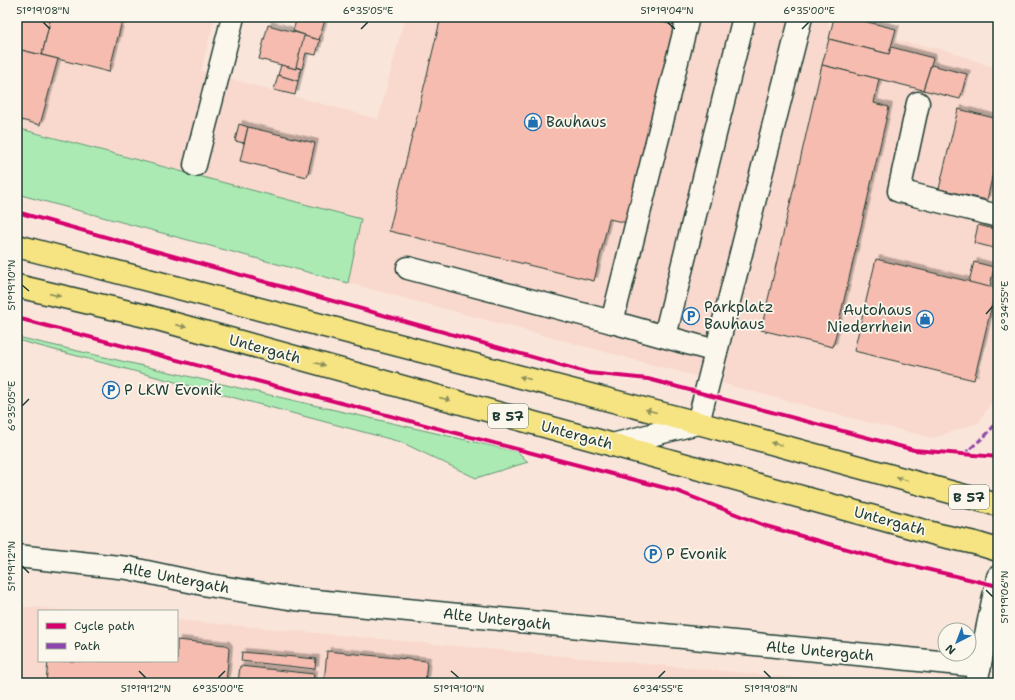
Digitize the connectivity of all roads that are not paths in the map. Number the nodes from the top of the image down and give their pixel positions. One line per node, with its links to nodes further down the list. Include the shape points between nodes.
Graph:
1 (688, 17): 11 (street)
2 (744, 17): 12 (street)
3 (801, 17): 13 (street)
4 (231, 18): 6 (street)
5 (918, 103): 7 (street, via 899,191)
6 (195, 165)
7 (998, 216)
8 (17, 246): 14 (main road, B 57, one-way to 8)
9 (408, 268): 11 (street)
10 (17, 286): 15 (main road, Untergath / B 57, one-way to 15, via 150,318)
11 (612, 322): 12 (street)
12 (665, 336): 13 (street)
13 (716, 351): 14 (street)
14 (698, 423): 15 (street); 16 (main road, B 57, one-way to 14)
15 (612, 445): 17 (main road, Untergath / B 57)
16 (998, 505)
17 (998, 550)
18 (17, 556): 19 (street); 21 (street, Alte Untergath, via 128,568 208,585 295,599)
19 (17, 562)
20 (998, 577): 21 (street)
21 (978, 674)

